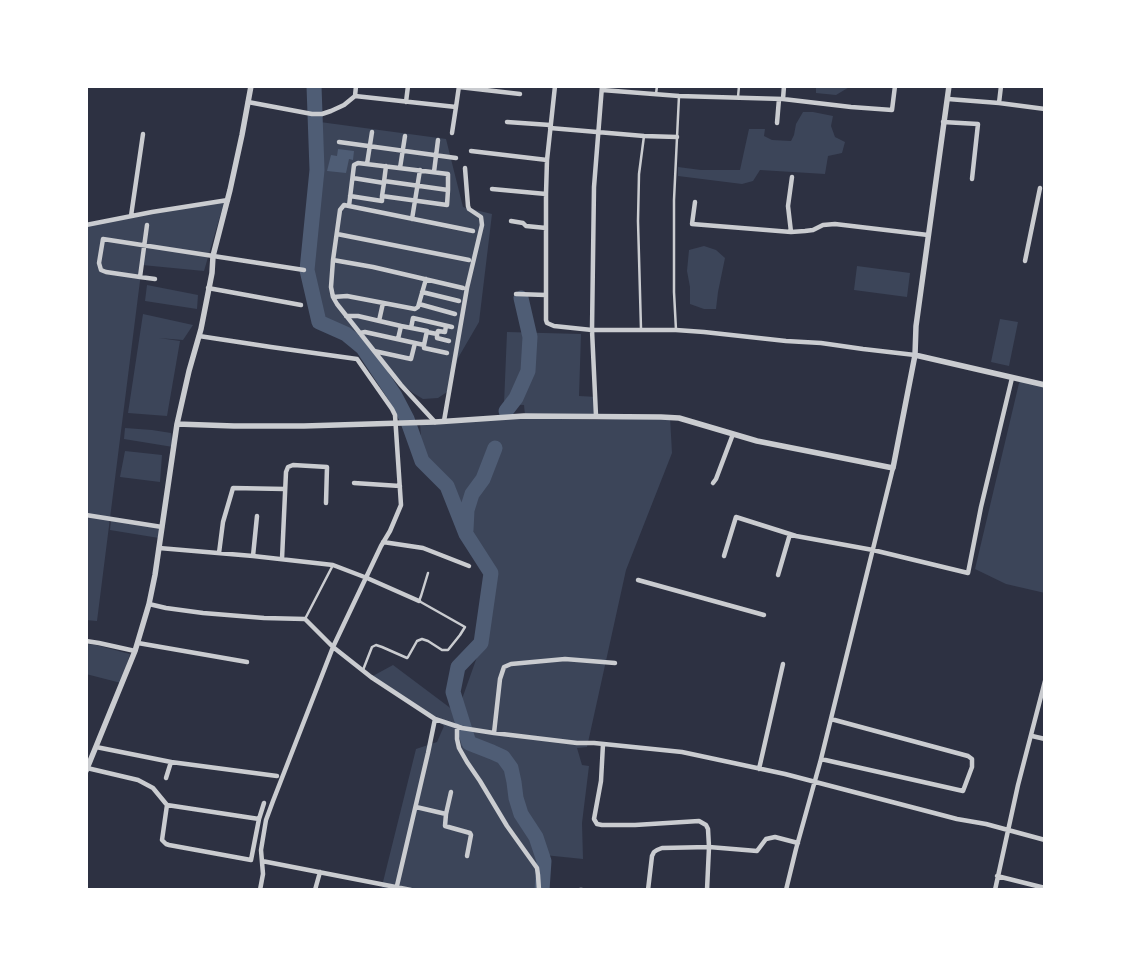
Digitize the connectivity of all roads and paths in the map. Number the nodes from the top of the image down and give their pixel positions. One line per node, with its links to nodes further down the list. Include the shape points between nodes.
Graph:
1 (251, 86): 20 (street)
2 (356, 86): 15 (street)
3 (408, 86): 21 (street)
4 (459, 86): 13 (street); 23 (street)
5 (554, 86): 28 (street)
6 (657, 86): 14 (lane)
7 (739, 86): 17 (lane)
8 (784, 86): 18 (street)
9 (895, 86): 18 (street, via 892,110)
10 (949, 86): 19 (street)
11 (1001, 86): 22 (street)
12 (602, 88): 14 (street); 29 (street)
13 (520, 94)
14 (656, 94): 16 (street)
15 (355, 96): 20 (street, via 344,105 322,114); 21 (street)
16 (679, 96): 17 (street); 35 (lane)
17 (738, 97): 18 (street)
18 (781, 99): 27 (street)
19 (948, 99): 22 (street); 26 (street)
20 (248, 102): 61 (street)
21 (406, 102): 23 (street)
22 (999, 103): 24 (street)
23 (456, 108): 31 (street)
24 (1045, 109)
25 (507, 122): 28 (street)
26 (943, 122): 52 (street, via 978,124); 74 (street)
27 (777, 123)
28 (550, 126): 29 (street); 43 (street)
29 (599, 131): 34 (street); 102 (street, via 594,187)
30 (372, 132): 38 (street)
31 (452, 133)
32 (143, 134): 65 (street)
33 (405, 136): 39 (street)
34 (644, 136): 35 (street); 103 (lane, via 638,221)
35 (677, 137): 104 (lane, via 674,200)
36 (438, 140): 41 (street)
37 (339, 142): 38 (street)
38 (370, 146): 39 (street); 44 (street)
39 (403, 151): 41 (street); 46 (street)
40 (471, 151): 43 (street)
41 (436, 155): 42 (street); 49 (street)
42 (456, 158)
43 (547, 160): 58 (street)
44 (367, 164): 45 (street); 50 (street, via 354,164)
45 (386, 166): 46 (street); 53 (street)
46 (400, 168): 48 (street)
47 (465, 168): 120 (street, via 470,209 481,217 482,225 467,288)
48 (420, 170): 49 (street); 54 (street)
49 (434, 172): 57 (street, via 448,174)
50 (353, 178): 53 (street); 59 (street)
51 (792, 178): 72 (street, via 788,206)
52 (972, 179)
53 (384, 182): 54 (street); 60 (street)
54 (418, 186): 57 (street); 62 (street)
55 (1040, 188): 79 (street)
56 (492, 189): 58 (street)
57 (448, 190): 62 (street, via 447,205)
58 (546, 194): 70 (street)
59 (350, 196): 60 (street, via 382,202); 64 (street)
60 (382, 196): 62 (street)
61 (228, 200): 65 (street); 76 (street)
62 (415, 200): 66 (street)
63 (695, 202): 72 (street, via 692,224)
64 (349, 206): 66 (street); 73 (street, via 344,205 340,210)
65 (131, 216): 68 (street)
66 (412, 219): 71 (street)
67 (511, 221): 70 (street)
68 (86, 225)
69 (147, 225): 75 (street)
70 (546, 228): 88 (street)
71 (474, 230)
72 (791, 232): 74 (street, via 805,232 835,224)
73 (336, 234): 77 (street); 78 (street)
74 (928, 235): 115 (street)
75 (144, 245): 76 (street); 81 (street); 81 (street, via 103,239 99,263 104,272)
76 (213, 256): 80 (street); 84 (street)
77 (333, 260): 83 (street); 89 (street)
78 (469, 260)
79 (1025, 261)
80 (304, 270)
81 (140, 277): 82 (street)
82 (155, 279)
83 (426, 279): 85 (street); 86 (street)
84 (208, 288): 92 (street); 108 (street)
85 (463, 288)
86 (422, 292): 90 (street); 93 (street)
87 (516, 294): 88 (street)
88 (546, 295): 102 (street, via 547,323)
89 (333, 297): 91 (street, via 347,296); 95 (street)
90 (460, 302)
91 (383, 303): 93 (street); 97 (street)
92 (301, 305)
93 (417, 307): 94 (street); 96 (street)
94 (455, 314)
95 (346, 316): 97 (street); 106 (street)
96 (413, 318): 99 (street); 101 (street)
97 (379, 321): 98 (street)
98 (401, 326): 101 (street); 109 (street)
99 (446, 326): 100 (street); 107 (street, via 445,332 438,331)
100 (452, 327)
101 (411, 328): 105 (street)
102 (592, 330): 103 (street); 118 (street)
103 (641, 330): 104 (street)
104 (676, 330): 115 (street)
105 (427, 332): 107 (street); 112 (street)
106 (360, 333): 109 (street); 113 (street)
107 (437, 334): 110 (street, via 437,338)
108 (199, 336): 121 (street, via 357,359 392,409); 122 (street)
109 (398, 339): 111 (street)
110 (449, 341)
111 (415, 343): 112 (street); 113 (street, via 411,359)
112 (424, 345): 114 (street, via 424,348)
113 (374, 351): 119 (street)
114 (447, 353)
115 (915, 355): 116 (street); 124 (street)
116 (1012, 378): 117 (street); 136 (street, via 968,573)
117 (1045, 385)
118 (596, 416): 120 (street, via 524,416); 123 (street, via 679,418)
119 (435, 422): 120 (street); 121 (street)
120 (444, 422)
121 (394, 423): 122 (street); 127 (street)
122 (177, 424): 132 (street)
123 (733, 434): 124 (street); 126 (street)
124 (893, 468): 136 (street)
125 (354, 482): 127 (street)
126 (713, 482)
127 (400, 486): 134 (street, via 401,505)
128 (285, 489): 129 (street, via 286,472 290,466 327,467); 137 (street, via 233,488 222,522); 140 (street)
129 (326, 502)
130 (86, 516): 132 (street)
131 (257, 516): 138 (street)
132 (162, 527): 135 (street)
133 (790, 534): 136 (street); 139 (street, via 736,517); 144 (street)
134 (384, 542): 142 (street, via 423,548); 145 (street)
135 (159, 548): 137 (street); 148 (street)
136 (872, 550): 163 (street)
137 (219, 553): 138 (street)
138 (253, 556): 140 (street)
139 (724, 556)
140 (282, 559): 141 (street)
141 (333, 565): 145 (street); 150 (lane)
142 (469, 566)
143 (428, 573): 147 (lane)
144 (778, 575)
145 (367, 578): 147 (street); 153 (street)
146 (638, 580): 149 (street)
147 (419, 601): 158 (lane, via 465,627 454,643 448,650 442,650 422,639 417,641 406,658 376,645 369,652)
148 (150, 604): 150 (street, via 203,613); 152 (street)
149 (764, 615)
150 (305, 619): 153 (street)
151 (86, 641): 154 (street)
152 (138, 642): 154 (street); 155 (street)
153 (333, 647): 158 (street); 188 (street, via 269,812)
154 (135, 651): 169 (street)
155 (247, 662)
156 (615, 663): 165 (street, via 565,659 504,667)
157 (783, 664): 172 (street)
158 (362, 671): 162 (street)
159 (1045, 681): 160 (street)
160 (1039, 702): 161 (street); 166 (street)
161 (1045, 703)
162 (435, 719): 164 (street); 180 (street)
163 (831, 719): 170 (street); 170 (street, via 968,756 972,759 972,767 963,791)
164 (460, 727): 165 (street); 197 (street, via 457,739 460,748 507,826 537,868)
165 (494, 734): 168 (street)
166 (1032, 736): 167 (street); 183 (street)
167 (1045, 739)
168 (603, 744): 172 (street, via 682,752); 186 (street, via 594,819 597,824 699,821 708,829)
169 (96, 747): 171 (street); 173 (street)
170 (821, 759): 176 (street)
171 (171, 762): 174 (street); 175 (street)
172 (758, 769): 176 (street)
173 (87, 770): 179 (street, via 138,780 158,792)
174 (277, 776)
175 (166, 778)
176 (814, 782): 183 (street); 185 (street)
177 (451, 792): 181 (street)
178 (264, 803): 182 (street)
179 (167, 805): 182 (street); 182 (street, via 162,840 166,844 251,860)
180 (416, 807): 181 (street); 192 (street)
181 (446, 814): 187 (street, via 445,827 471,834)
182 (259, 819)
183 (1009, 830): 184 (street); 190 (street)
184 (1045, 840)
185 (798, 843): 186 (street, via 775,836 766,839 757,851); 200 (street)
186 (709, 847): 198 (street, via 654,852); 199 (street)
187 (467, 856)
188 (262, 861): 189 (street); 194 (street)
189 (320, 872): 192 (street); 195 (street)
190 (997, 876): 191 (street); 201 (street)
191 (1030, 884): 193 (street); 202 (street)
192 (396, 888): 196 (street)
193 (1045, 888)
194 (260, 890)
195 (315, 890)
196 (411, 890)
197 (539, 890)
198 (648, 890)
199 (707, 890)
200 (786, 890)
201 (995, 890)
202 (1028, 890)

